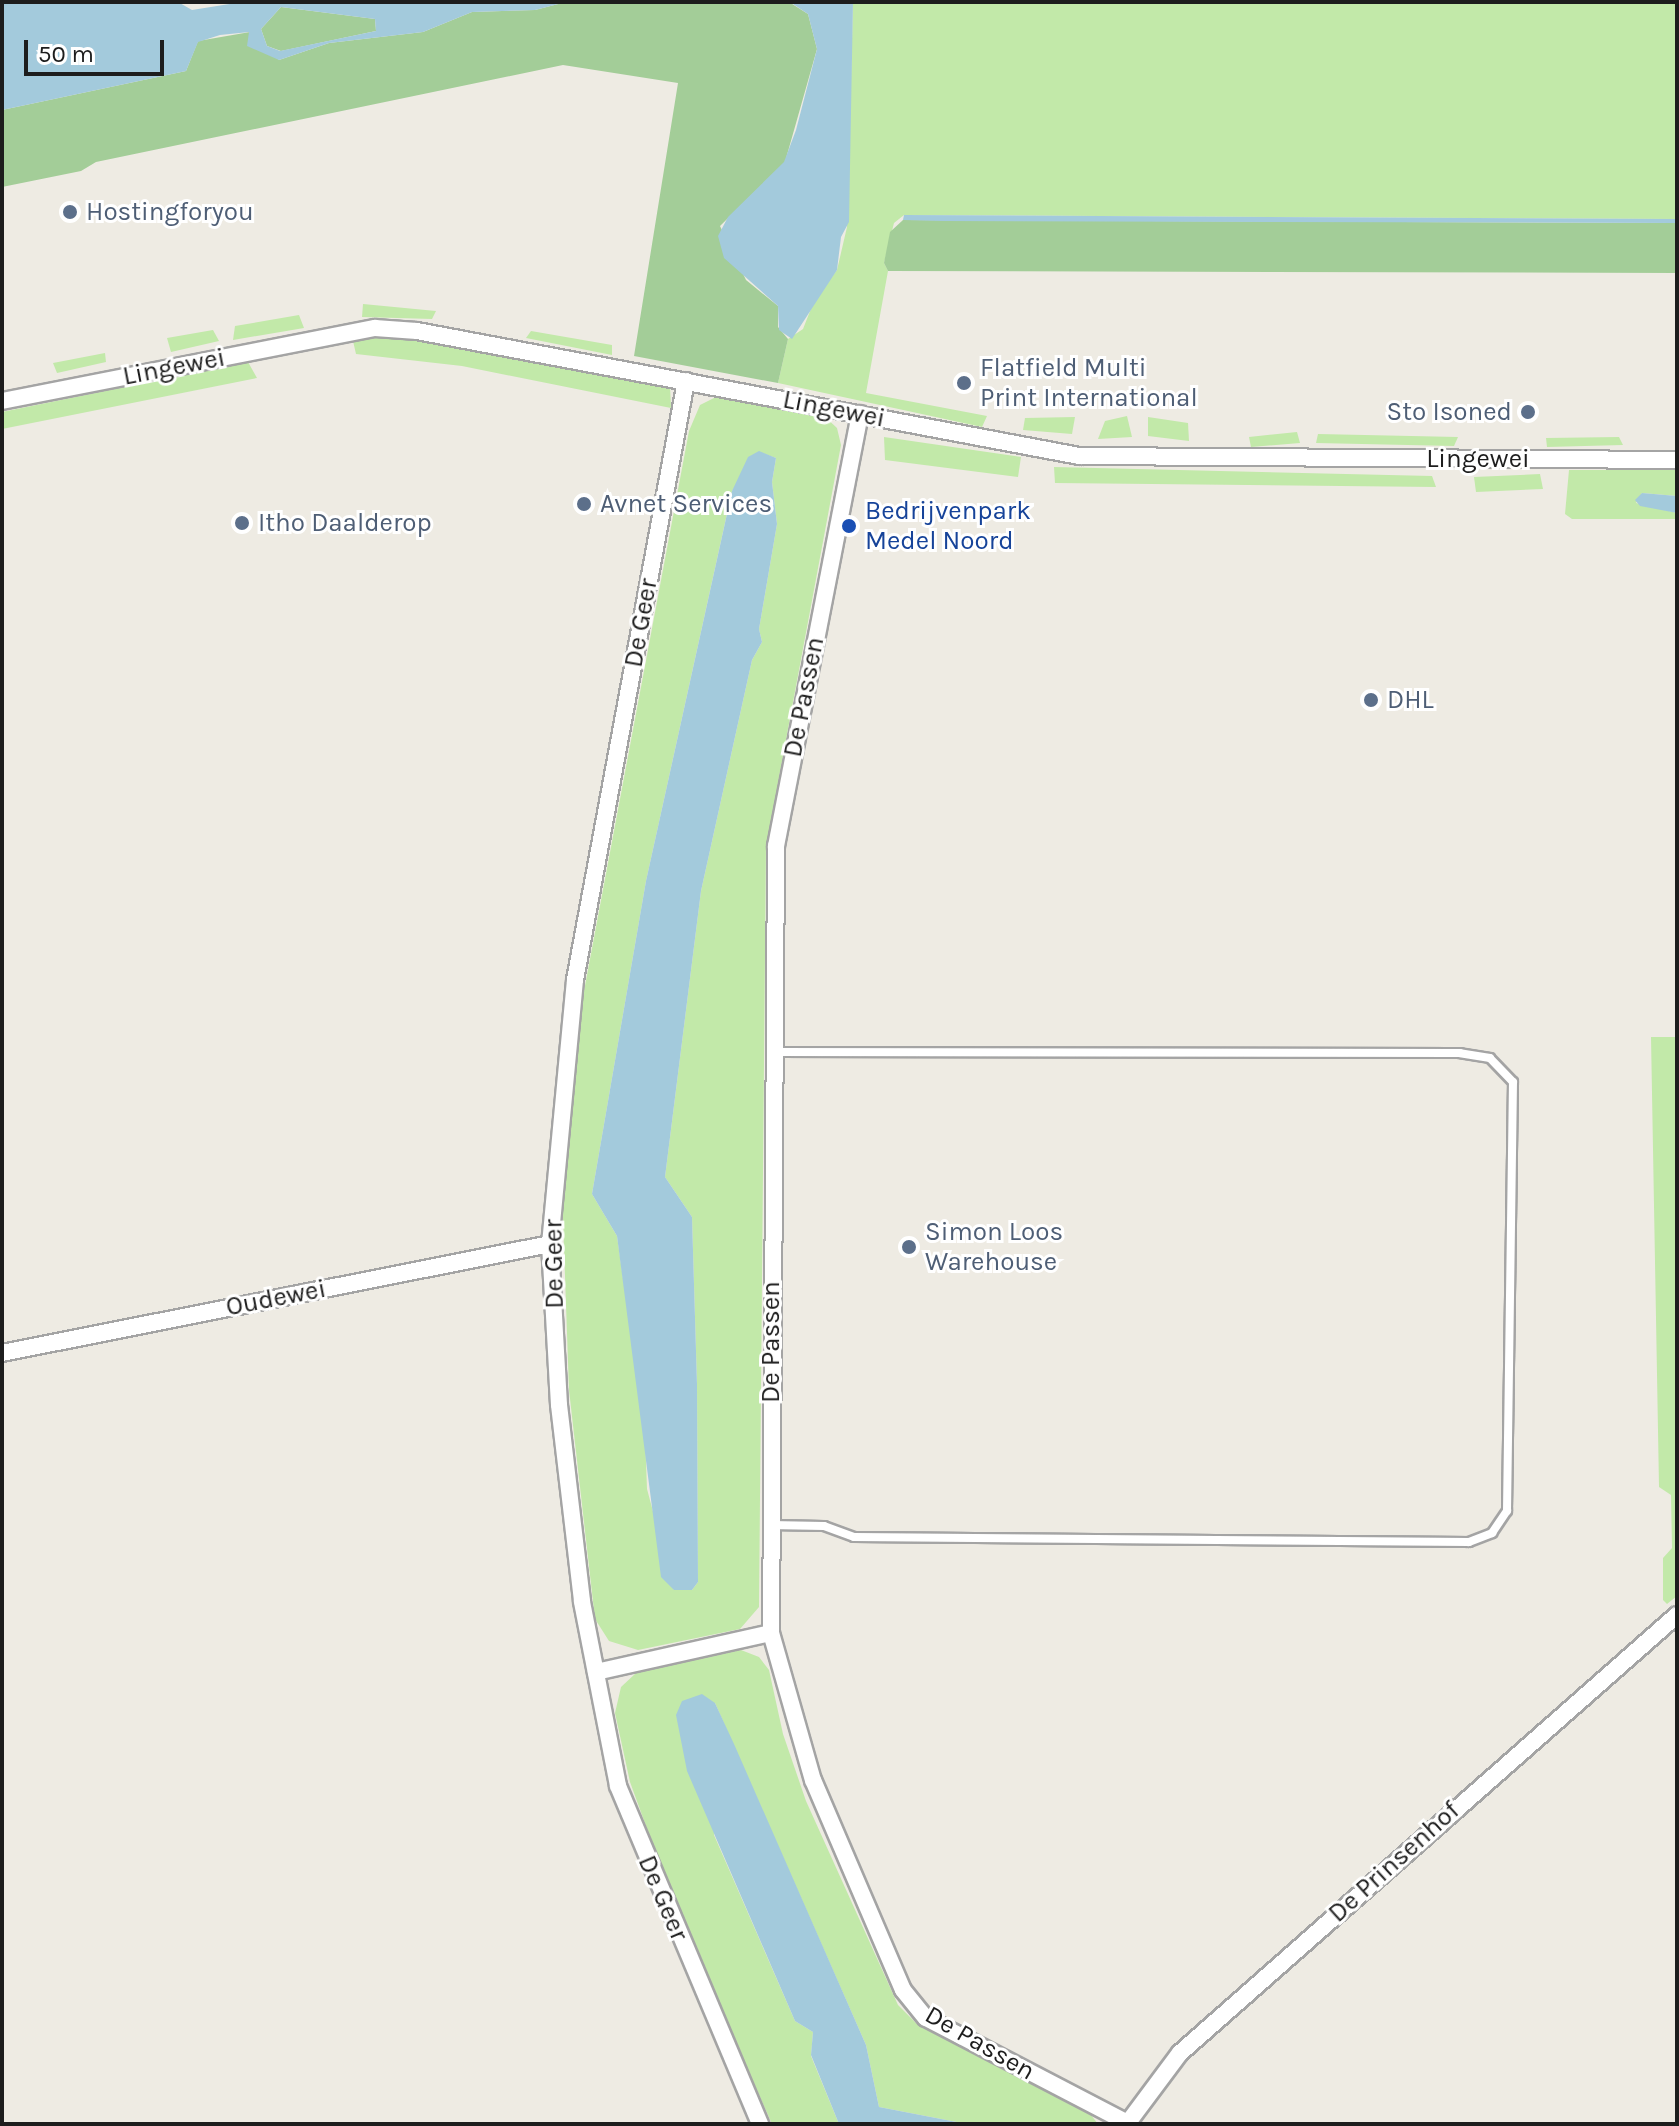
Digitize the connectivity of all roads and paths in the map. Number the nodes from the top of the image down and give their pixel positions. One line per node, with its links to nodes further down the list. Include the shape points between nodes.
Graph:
1 (686, 381): 2 (street, Lingewei, via 375,328); 3 (street, Lingewei); 6 (street, De Geer, via 575,980)
2 (2, 401)
3 (860, 414): 4 (street, Lingewei, via 1079,456); 5 (street, De Passen, via 776,846)
4 (1677, 460)
5 (773, 1052): 8 (street, De Passen); 8 (lane, via 1460,1053 1502,1065 1513,1082 1507,1511 1492,1533 1469,1542 854,1537 824,1526)
6 (550, 1244): 7 (street, Oudewei); 11 (street, De Geer, via 559,1405)
7 (2, 1353)
8 (770, 1525): 10 (street, De Passen)
9 (1677, 1615): 13 (street, De Prinsenhof, via 1180,2053)
10 (771, 1633): 11 (street); 13 (street, De Passen, via 813,1780 903,1990 926,2018)
11 (596, 1672): 12 (street, De Geer, via 618,1786)
12 (760, 2124)
13 (1127, 2124)

